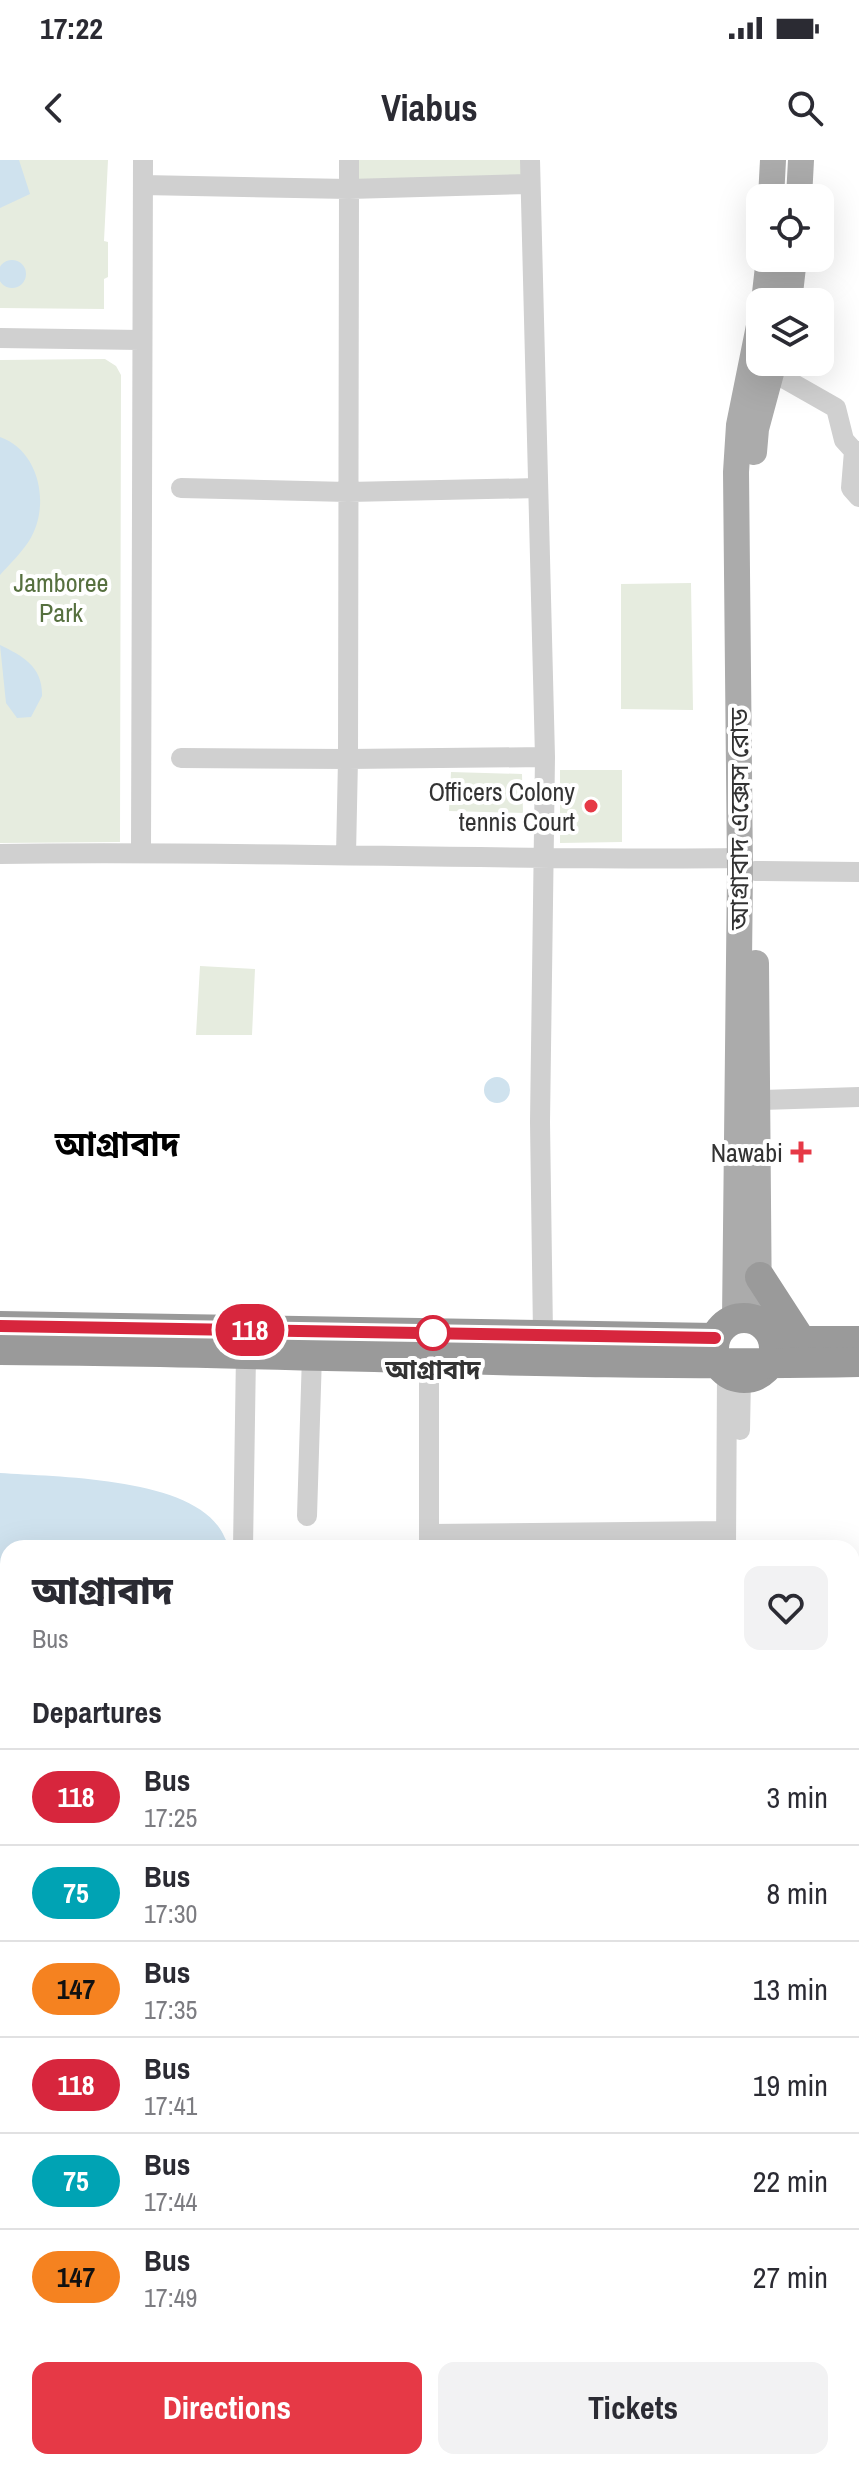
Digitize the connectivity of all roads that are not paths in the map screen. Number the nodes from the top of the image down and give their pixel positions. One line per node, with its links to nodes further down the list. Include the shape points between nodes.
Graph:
1 (143, 160): 9 (street)
2 (349, 160): 10 (street)
3 (530, 160): 6 (street)
4 (773, 160): 7 (main road)
5 (801, 160): 8 (main road)
6 (529, 184): 10 (street); 17 (street)
7 (772, 184)
8 (800, 184)
9 (143, 185): 10 (street); 12 (street)
10 (349, 189): 18 (street)
11 (0, 338): 12 (street)
12 (140, 340): 23 (street)
13 (765, 376): 27 (main road, আগ্রাবাদ এক্সেস রোড, via 753,467)
14 (769, 376): 15 (street, via 836,408 844,440)
15 (856, 451): 19 (street, via 851,488)
16 (181, 488): 18 (street)
17 (538, 488): 18 (street); 20 (street)
18 (348, 492): 22 (street)
19 (859, 497)
20 (545, 757): 22 (street); 26 (street)
21 (181, 758): 22 (street)
22 (348, 759): 25 (street)
23 (141, 852): 24 (street); 25 (street)
24 (0, 854)
25 (346, 855): 26 (street)
26 (545, 860): 27 (street); 34 (street)
27 (747, 864): 28 (street); 30 (main road, আগ্রাবাদ এক্সেস রোড); 38 (main road, আগ্রাবাদ এক্সেস রোড)
28 (859, 872)
29 (859, 1097): 30 (street)
30 (758, 1100): 31 (main road, আগ্রাবাদ এক্সেস রোড)
31 (760, 1277): 38 (highway); 38 (main road, আগ্রাবাদ এক্সেস রোড)
32 (0, 1326): 34 (highway)
33 (0, 1334): 36 (highway)
34 (543, 1334): 38 (highway)
35 (859, 1341): 38 (highway)
36 (859, 1348)
37 (0, 1349): 39 (highway); 42 (highway, bridge)
38 (749, 1349): 41 (highway); 42 (highway); 44 (street); 48 (street)
39 (246, 1354): 40 (highway); 45 (street)
40 (312, 1355): 41 (highway); 43 (street)
41 (429, 1356): 46 (street)
42 (859, 1362)
43 (307, 1516)
44 (726, 1539): 47 (street)
45 (243, 1540)
46 (429, 1540)
47 (578, 1540)
48 (739, 1540)

